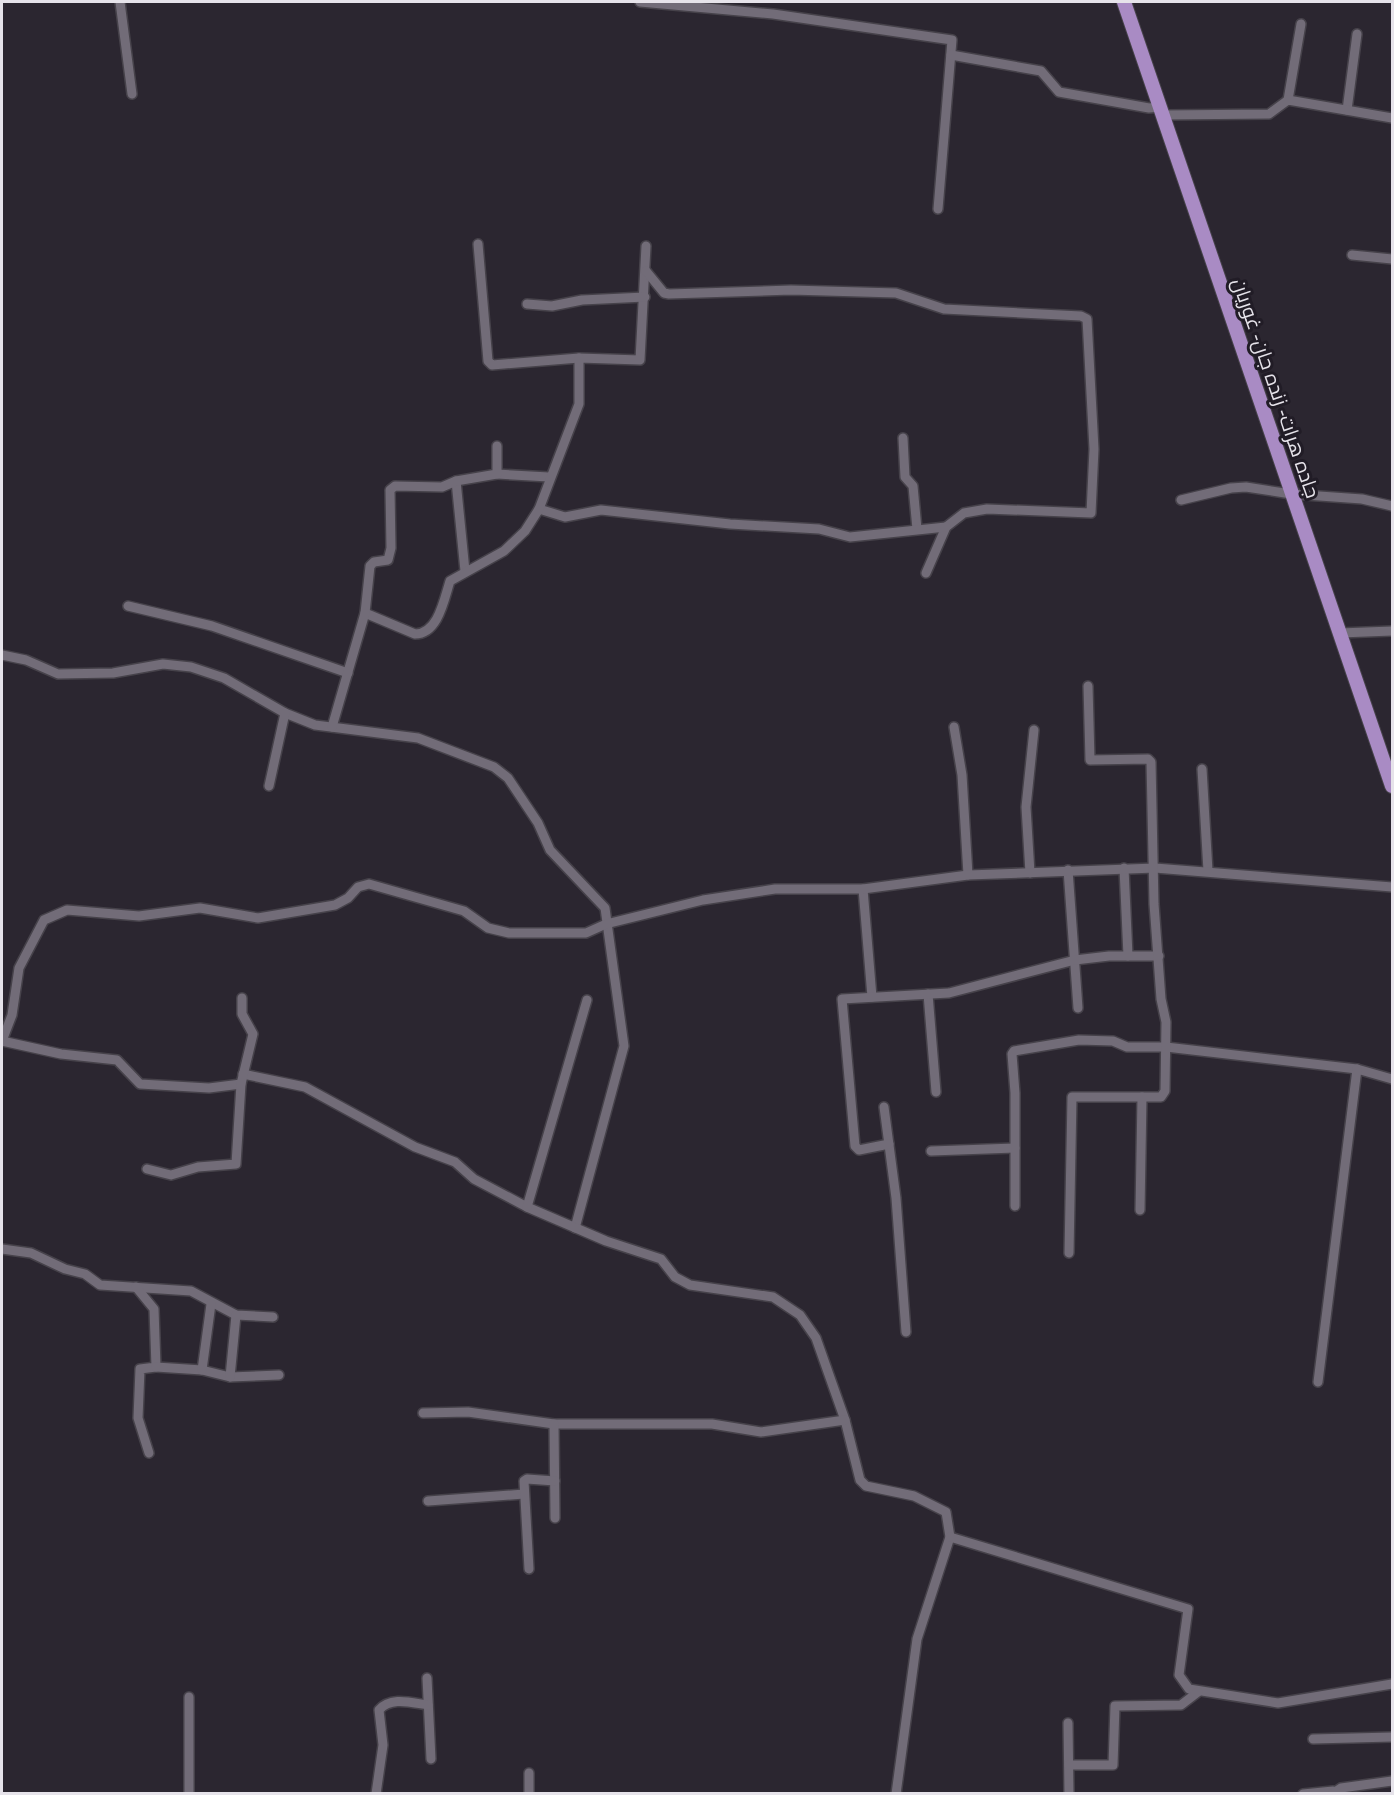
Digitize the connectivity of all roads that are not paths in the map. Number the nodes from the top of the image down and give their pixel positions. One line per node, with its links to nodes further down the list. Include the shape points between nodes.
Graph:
1 (120, 2): 7 (street)
2 (640, 2): 6 (street, via 773,14 952,40)
3 (1124, 2): 10 (main road, جاده هرات- زنده جان- غوریان)
4 (1301, 24): 8 (street)
5 (1357, 34): 9 (street)
6 (951, 55): 10 (street, via 1041,71 1059,92); 12 (street)
7 (132, 94)
8 (1288, 100): 9 (street); 10 (street, via 1269,114)
9 (1347, 110): 11 (street)
10 (1163, 111): 26 (main road, جاده هرات- زنده جان- غوریان)
11 (1392, 118)
12 (938, 209)
13 (478, 244): 20 (street, via 489,364)
14 (646, 246): 17 (street)
15 (1352, 255): 16 (street)
16 (1392, 259)
17 (646, 271): 18 (street); 30 (street, via 669,294 896,292 944,309 1086,319 1094,448 1090,513 987,509 964,513)
18 (645, 297): 19 (street, via 582,300 552,306); 20 (street, via 640,360)
19 (527, 304)
20 (579, 358): 24 (street, via 579,404)
21 (903, 438): 31 (street, via 904,477 913,486)
22 (496, 446): 23 (street)
23 (498, 474): 24 (street); 25 (street)
24 (549, 477): 29 (street)
25 (456, 481): 32 (street); 35 (street, via 442,487 395,486 390,490 391,548 388,560 370,566)
26 (1291, 494): 27 (street, via 1246,487); 28 (street, via 1362,499); 37 (main road, جاده هرات- زنده جان- غوریان)
27 (1180, 500)
28 (1392, 506)
29 (539, 509): 31 (street, via 565,517 601,510 819,529 850,537); 32 (street, via 525,531 504,551)
30 (946, 527): 31 (street); 33 (street)
31 (917, 529)
32 (465, 571): 35 (street, via 450,581 441,609 424,634 415,634)
33 (926, 573)
34 (128, 606): 39 (street, via 212,626)
35 (365, 613): 39 (street)
36 (1392, 631): 37 (street)
37 (1340, 633): 47 (main road, جاده هرات- زنده جان- غوریان)
38 (2, 655): 41 (street, via 58,674 112,673 163,664 191,667 224,678)
39 (348, 673): 42 (street)
40 (1088, 686): 49 (street, via 1090,760 1151,762)
41 (285, 713): 42 (street); 46 (street)
42 (332, 727): 56 (street, via 418,738 494,767 508,778 538,823 550,850 605,908)
43 (954, 727): 53 (street, via 962,775)
44 (1034, 730): 52 (street, via 1026,807)
45 (1202, 769): 51 (street)
46 (269, 786)
47 (1392, 786)
48 (1124, 868): 49 (street); 50 (street); 57 (street)
49 (1155, 868): 51 (street); 58 (street)
50 (1068, 870): 52 (street); 59 (street)
51 (1208, 871): 54 (street, via 1310,883)
52 (1030, 873): 53 (street)
53 (968, 875): 55 (street)
54 (1392, 887)
55 (863, 889): 56 (street, via 775,889 703,900); 61 (street)
56 (606, 924): 65 (street, via 586,933 509,933 488,928 464,911 369,884 358,887 335,905 258,918 200,908 139,916 67,910 44,920 19,968 12,1015); 80 (street, via 624,1046)
57 (1128, 956): 58 (street); 59 (street)
58 (1158, 956): 66 (street)
59 (1075, 960): 60 (street, via 959,991); 64 (street)
60 (928, 994): 61 (street); 70 (street)
61 (872, 997): 73 (street, via 842,1001 855,1146 859,1150)
62 (242, 998): 68 (street, via 242,1014 253,1034)
63 (588, 1000): 78 (street)
64 (1078, 1008)
65 (2, 1041): 68 (street, via 61,1054 117,1060 140,1084 209,1088)
66 (1166, 1047): 67 (street); 71 (street, via 1165,1095); 74 (street, via 1127,1047 1113,1041 1079,1040 1012,1052)
67 (1357, 1069): 69 (street); 92 (street)
68 (242, 1079): 76 (street, via 236,1164 198,1167 171,1175); 78 (street, via 305,1087 416,1147 455,1162 474,1179)
69 (1392, 1079)
70 (936, 1092)
71 (1142, 1096): 79 (street); 82 (street, via 1071,1100)
72 (884, 1107): 73 (street)
73 (889, 1144): 87 (street)
74 (1015, 1148): 75 (street); 77 (street)
75 (931, 1151)
76 (147, 1169)
77 (1015, 1206)
78 (527, 1207): 80 (street)
79 (1140, 1210)
80 (575, 1228): 94 (street, via 661,1259 675,1277 690,1285 773,1297 800,1315 816,1338)
81 (2, 1249): 83 (street, via 32,1252 65,1269 86,1274 100,1285)
82 (1069, 1253)
83 (136, 1287): 84 (street, via 191,1291); 88 (street, via 154,1309)
84 (211, 1304): 85 (street); 89 (street)
85 (236, 1315): 86 (street); 91 (street)
86 (273, 1317)
87 (906, 1332)
88 (156, 1367): 89 (street); 96 (street, via 140,1370 138,1418)
89 (202, 1370): 91 (street)
90 (279, 1375): 91 (street)
91 (230, 1377)
92 (1317, 1382)
93 (423, 1413): 95 (street, via 468,1412)
94 (845, 1420): 95 (street, via 761,1432 712,1424); 101 (street, via 860,1480 866,1486 914,1496 946,1512)
95 (554, 1424): 97 (street)
96 (149, 1453)
97 (555, 1481): 98 (street, via 525,1479); 100 (street)
98 (524, 1494): 99 (street); 102 (street)
99 (428, 1501)
100 (555, 1518)
101 (950, 1537): 105 (street, via 1188,1609 1179,1675); 120 (street, via 917,1638)
102 (529, 1569)
103 (427, 1678): 107 (street)
104 (1392, 1684): 105 (street, via 1278,1703)
105 (1197, 1692): 112 (street, via 1181,1705 1115,1706 1113,1765)
106 (189, 1697): 117 (street)
107 (428, 1705): 111 (street); 118 (street, via 396,1701 378,1710 383,1745)
108 (1068, 1723): 112 (street)
109 (1392, 1737): 110 (street)
110 (1313, 1739)
111 (431, 1760)
112 (1068, 1765): 121 (street)
113 (530, 1773): 119 (street)
114 (1392, 1781): 115 (street)
115 (1367, 1789): 116 (street)
116 (1333, 1792): 122 (street)
117 (189, 1794)
118 (376, 1794)
119 (529, 1794)
120 (896, 1794)
121 (1069, 1794)
122 (1303, 1794)

